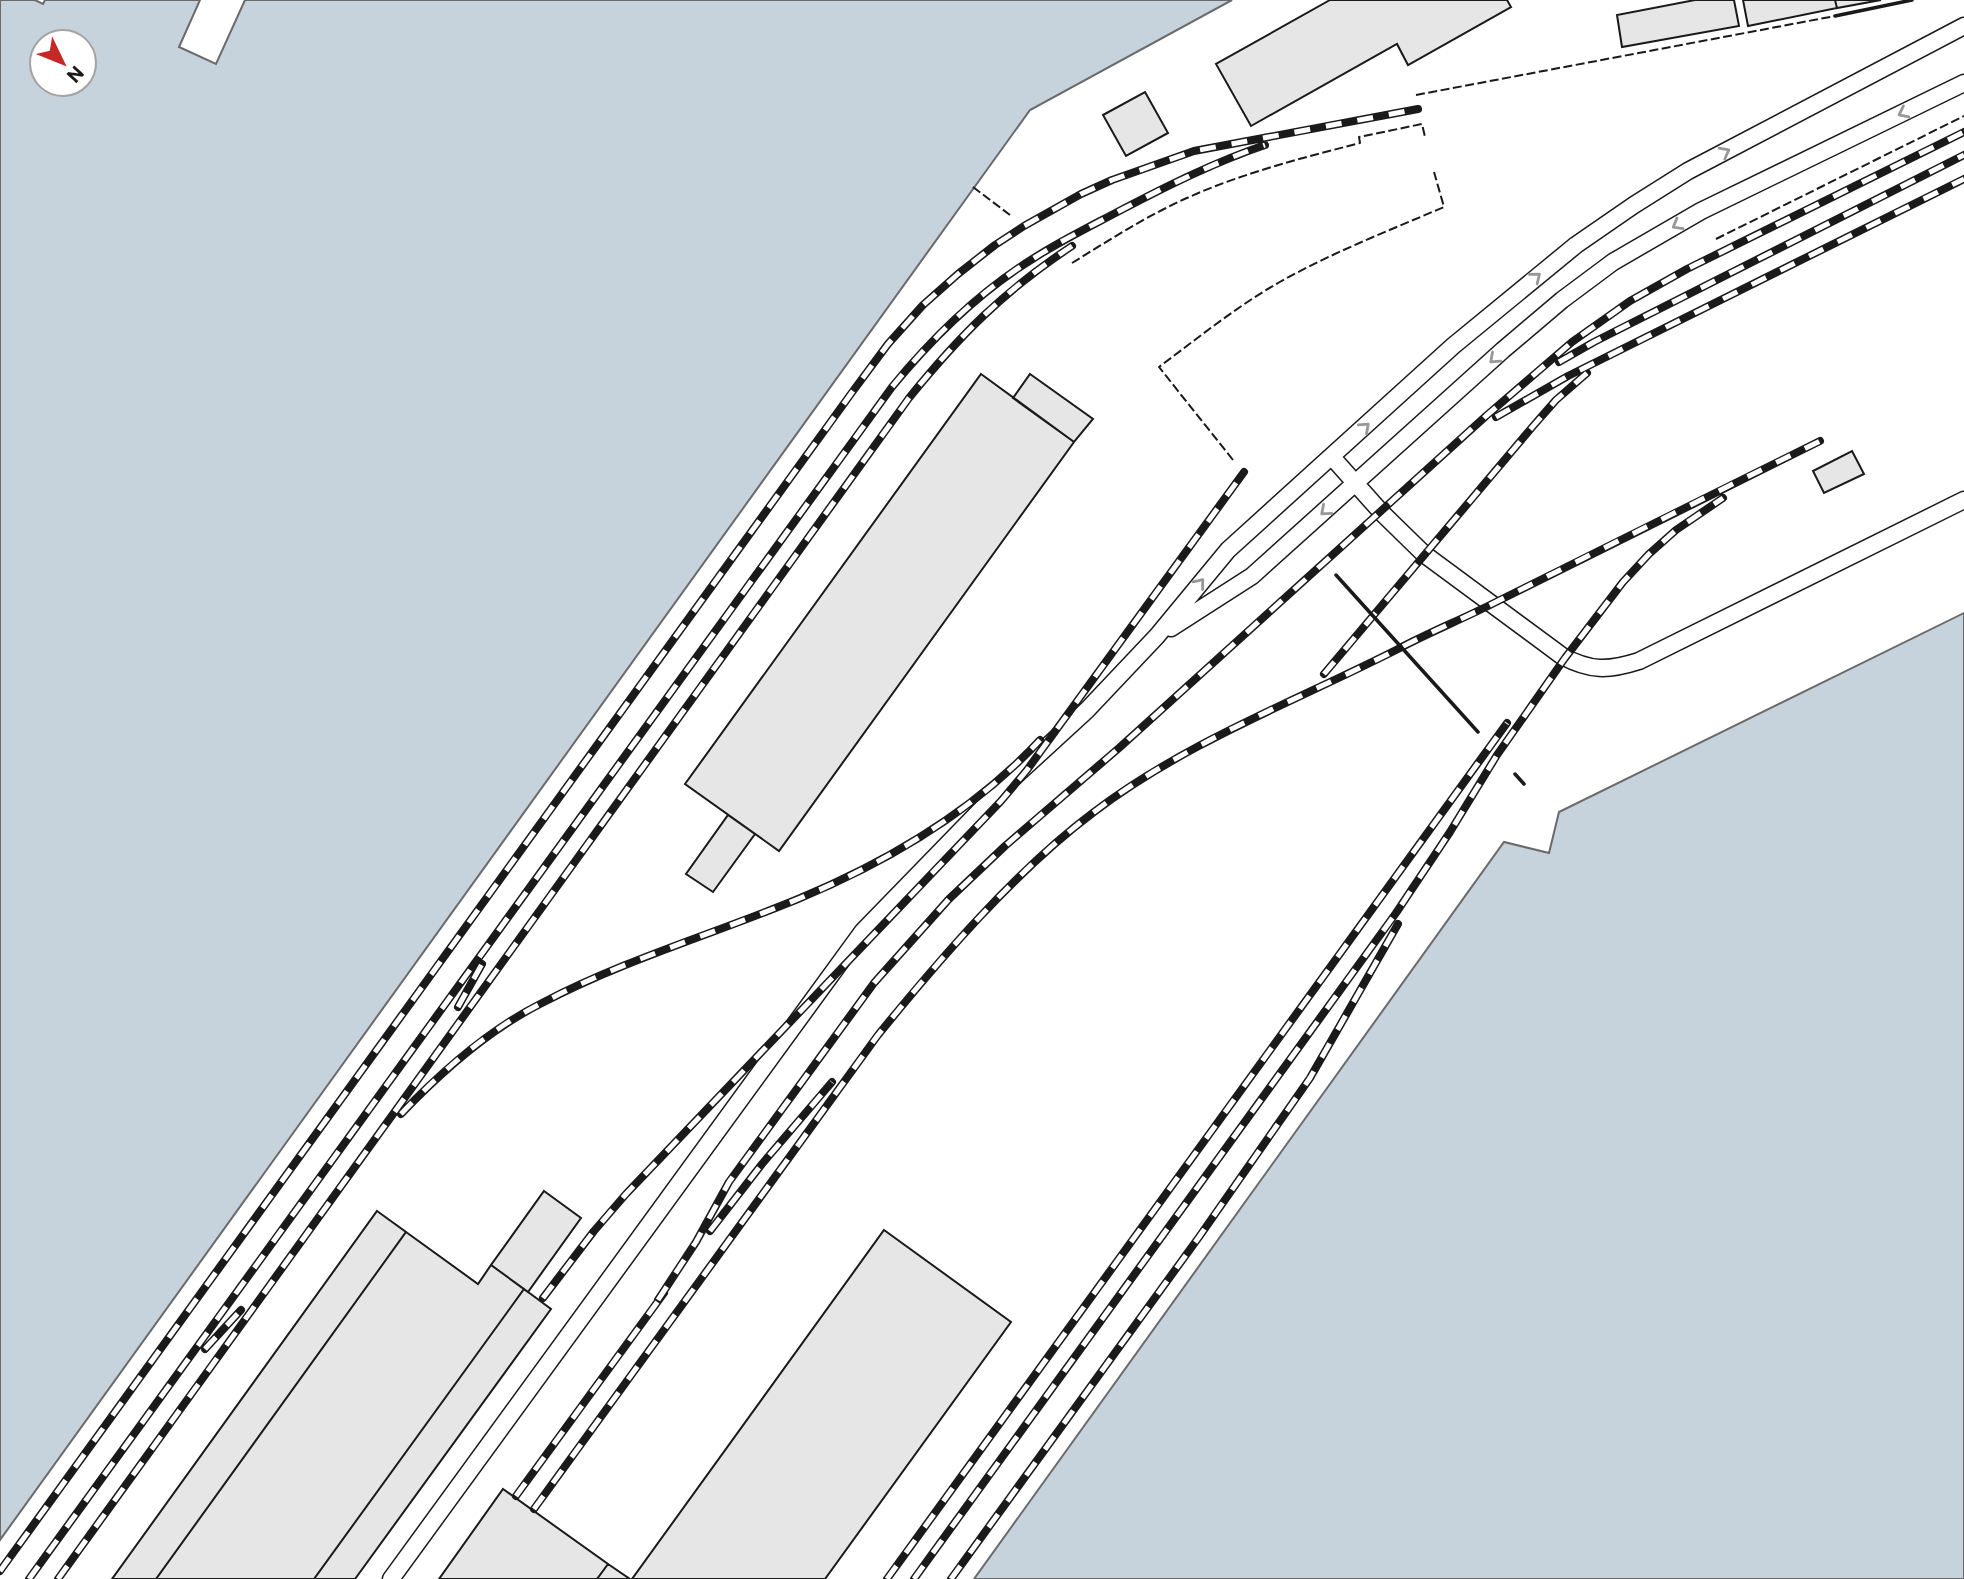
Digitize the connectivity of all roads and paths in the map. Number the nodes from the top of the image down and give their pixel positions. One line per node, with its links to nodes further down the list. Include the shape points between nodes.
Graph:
1 (1964, 26): 3 (lane, one-way to 1, via 1453,346 1576,245 1634,205 1688,171)
2 (1964, 83): 4 (lane, one-way to 4, via 1701,211 1613,262 1503,350)
3 (1332, 457): 4 (lane); 6 (lane, one-way to 3, via 1228,550)
4 (1356, 484): 5 (lane, via 1424,554 1562,656 1600,669 1639,661); 6 (lane, one-way to 6, via 1252,576)
5 (1964, 500)
6 (1157, 636): 7 (lane, via 863,931)
7 (391, 1579)

